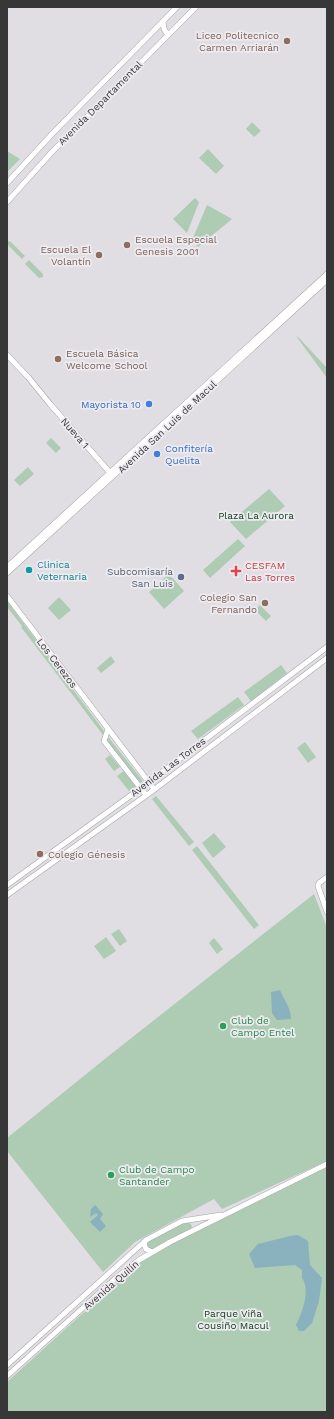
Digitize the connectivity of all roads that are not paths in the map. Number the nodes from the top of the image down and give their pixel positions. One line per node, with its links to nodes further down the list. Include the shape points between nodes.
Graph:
1 (177, 7): 3 (main road, Avenida Departamental)
2 (196, 7): 4 (main road, Avenida Departamental)
3 (163, 22): 4 (main road); 5 (main road, Avenida Departamental)
4 (168, 35): 6 (main road, Avenida Departamental, via 47,157)
5 (7, 183)
6 (7, 202)
7 (327, 274): 10 (main road, Avenida San Luis de Macul)
8 (327, 280): 10 (main road, Avenida San Luis de Macul)
9 (7, 355): 10 (main road, Nueva 1)
10 (112, 475): 11 (main road, Avenida San Luis de Macul); 12 (main road, Avenida San Luis de Macul)
11 (7, 567)
12 (7, 573)
13 (7, 596): 20 (main road, Los Cerezos)
14 (327, 647): 16 (main road, Avenida Las Torres)
15 (327, 658): 17 (main road, Avenida Las Torres)
16 (298, 668): 17 (main road); 18 (main road, Avenida Las Torres)
17 (304, 675): 19 (main road, Avenida Las Torres)
18 (246, 709): 19 (main road, via 246,714); 21 (main road, Avenida Las Torres)
19 (250, 716): 23 (main road, Avenida Las Torres)
20 (108, 729): 21 (main road, Los Cerezos); 22 (main road, via 104,741)
21 (149, 782): 22 (main road, Avenida Las Torres); 23 (main road, Los Cerezos)
22 (140, 788): 24 (main road); 26 (main road, Avenida Las Torres)
23 (154, 789): 24 (main road, Avenida Las Torres)
24 (146, 795): 27 (main road, Avenida Las Torres)
25 (327, 877): 28 (main road, via 319,884)
26 (7, 884)
27 (7, 895)
28 (327, 912)
29 (327, 1164): 30 (main road, Avenida Quilín)
30 (227, 1213): 31 (main road, Avenida Quilín); 32 (main road, Avenida Quilín)
31 (187, 1219): 32 (main road, via 193,1224); 33 (main road, Avenida Quilín)
32 (190, 1232): 34 (main road, Avenida Quilín)
33 (146, 1240): 34 (main road, via 146,1249); 35 (main road, Avenida Quilín)
34 (152, 1252): 36 (main road, Avenida Quilín, via 127,1269)
35 (7, 1364)
36 (7, 1376)

